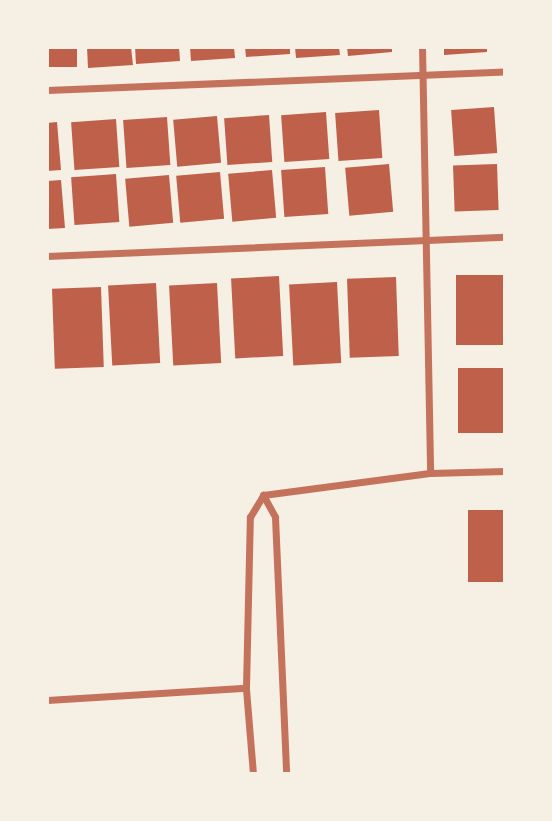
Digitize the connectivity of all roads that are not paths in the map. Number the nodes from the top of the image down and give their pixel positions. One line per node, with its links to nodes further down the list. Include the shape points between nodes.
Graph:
1 (422, 47): 3 (street)
2 (505, 72): 3 (street)
3 (422, 73): 4 (street); 6 (street)
4 (47, 90)
5 (505, 237): 6 (street)
6 (425, 239): 7 (street); 9 (street)
7 (47, 256)
8 (505, 471): 9 (street)
9 (430, 473): 10 (street)
10 (263, 495): 11 (street, via 250,517); 14 (street, via 275,517)
11 (246, 688): 12 (street); 13 (street)
12 (47, 700)
13 (253, 774)
14 (286, 774)

